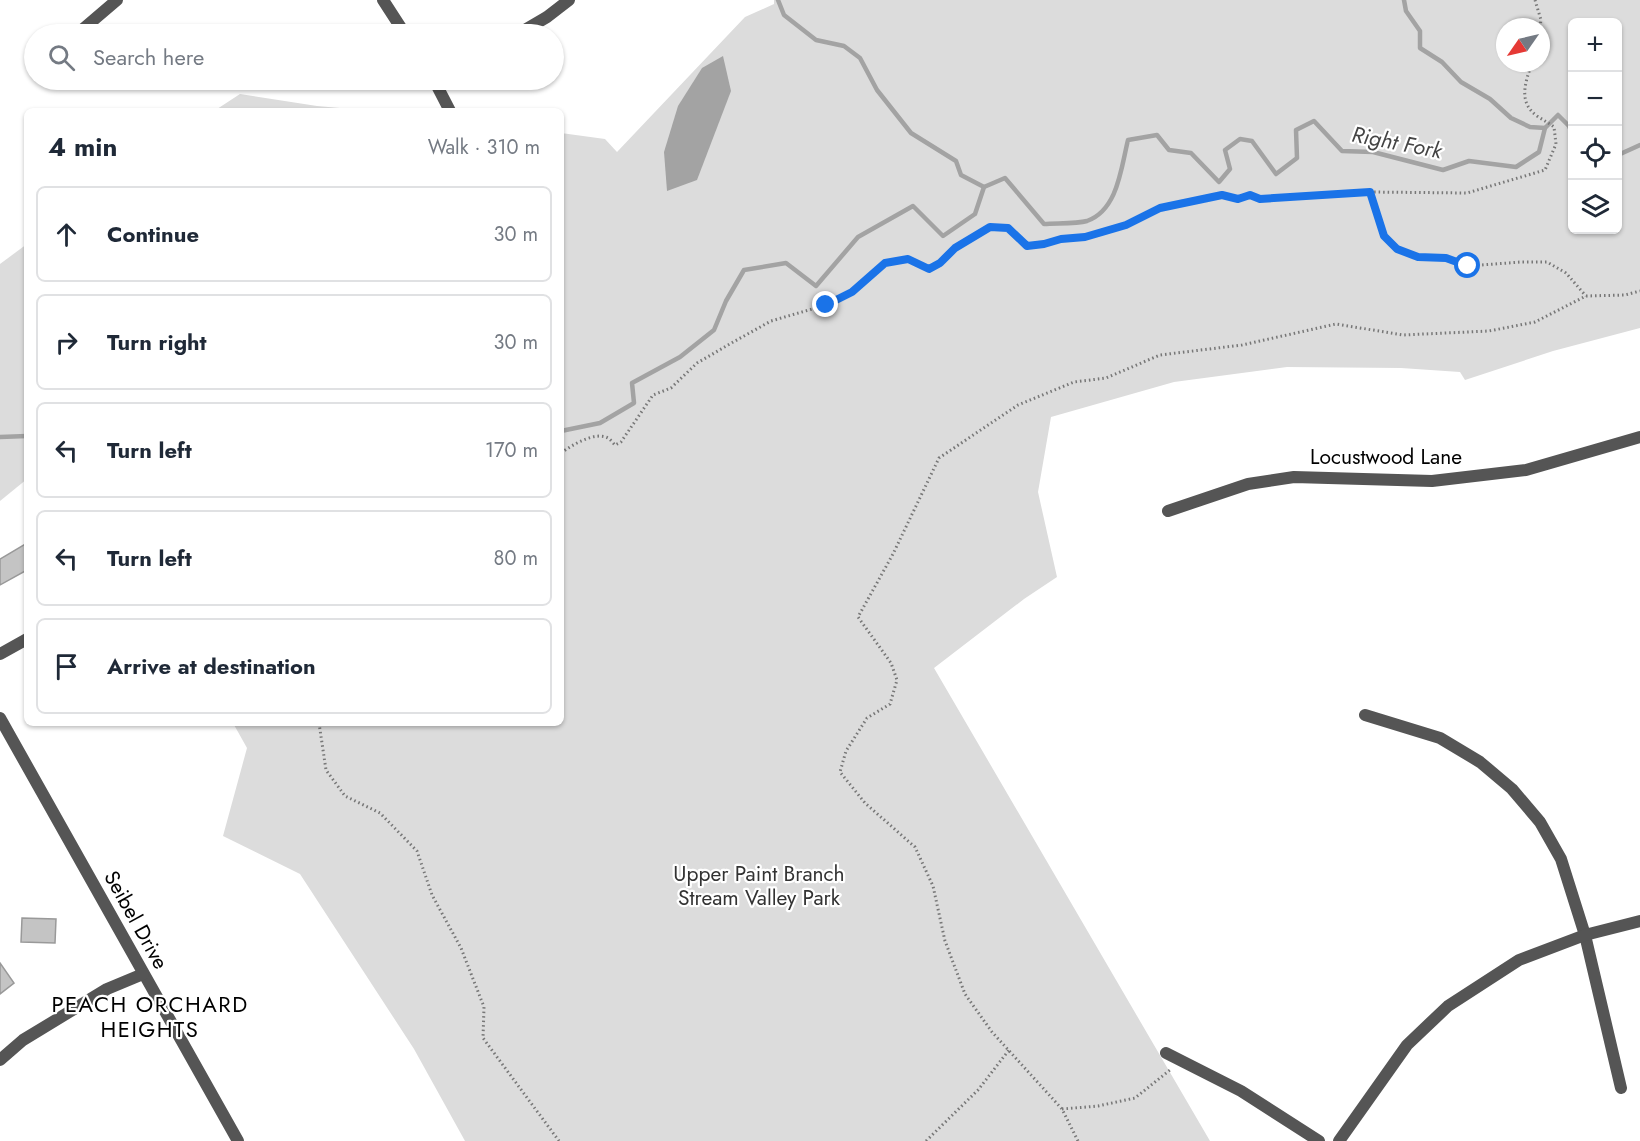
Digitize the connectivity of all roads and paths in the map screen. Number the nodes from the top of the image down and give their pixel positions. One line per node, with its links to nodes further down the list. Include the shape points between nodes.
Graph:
1 (117, 0): 6 (street)
2 (384, 0): 7 (street)
3 (569, 0): 8 (street)
4 (1535, 0): 5 (path)
5 (1540, 18)
6 (89, 24)
7 (399, 24)
8 (535, 24)
9 (1530, 72): 12 (path, via 1524,94 1526,104 1554,127 1556,144 1545,170 1467,193)
10 (441, 90): 11 (street)
11 (449, 108)
12 (1370, 192): 14 (path, via 1384,236 1397,249 1468,266 1547,262 1566,273); 16 (path, via 1260,199 1222,195 1160,208 1126,225 1085,237 1027,246 1008,228 990,227 929,269 908,259 885,263 852,292 826,305 771,321 697,363 670,388 653,395 621,442 615,445 608,438 596,436)
13 (1640, 291): 14 (path)
14 (1586, 296): 26 (path, via 1535,322 1489,331 1403,335 1336,324 1242,345 1160,355 1106,378 1074,382 1018,405 939,458 858,618 891,663 897,680 890,704 867,718 846,751 840,772 865,803 915,847 933,886 945,941 965,994)
15 (1640, 437): 17 (street, Locustwood Lane, via 1526,470 1432,481 1294,477 1248,484)
16 (564, 451)
17 (1168, 511)
18 (24, 641): 19 (street)
19 (0, 654)
20 (1365, 715): 24 (street, via 1440,738 1480,762 1512,789 1540,822 1561,859)
21 (0, 718): 25 (street, Seibel Drive)
22 (320, 726): 33 (path, via 326,770 345,796 380,813 417,851 432,895 461,948 484,1007 483,1038)
23 (1640, 921): 24 (street)
24 (1585, 935): 30 (street); 37 (street, via 1519,960 1448,1006 1407,1045)
25 (143, 974): 28 (street, via 107,989 23,1040); 32 (street, Seibel Drive)
26 (1009, 1050): 31 (path); 34 (path, via 978,1089)
27 (1166, 1053): 29 (street)
28 (0, 1060)
29 (1196, 1068): 31 (path, via 1168,1070 1135,1098); 36 (street, via 1241,1091)
30 (1622, 1088)
31 (1062, 1109): 35 (path)
32 (238, 1141)
33 (559, 1141)
34 (926, 1141)
35 (1078, 1141)
36 (1319, 1141)
37 (1339, 1141)

